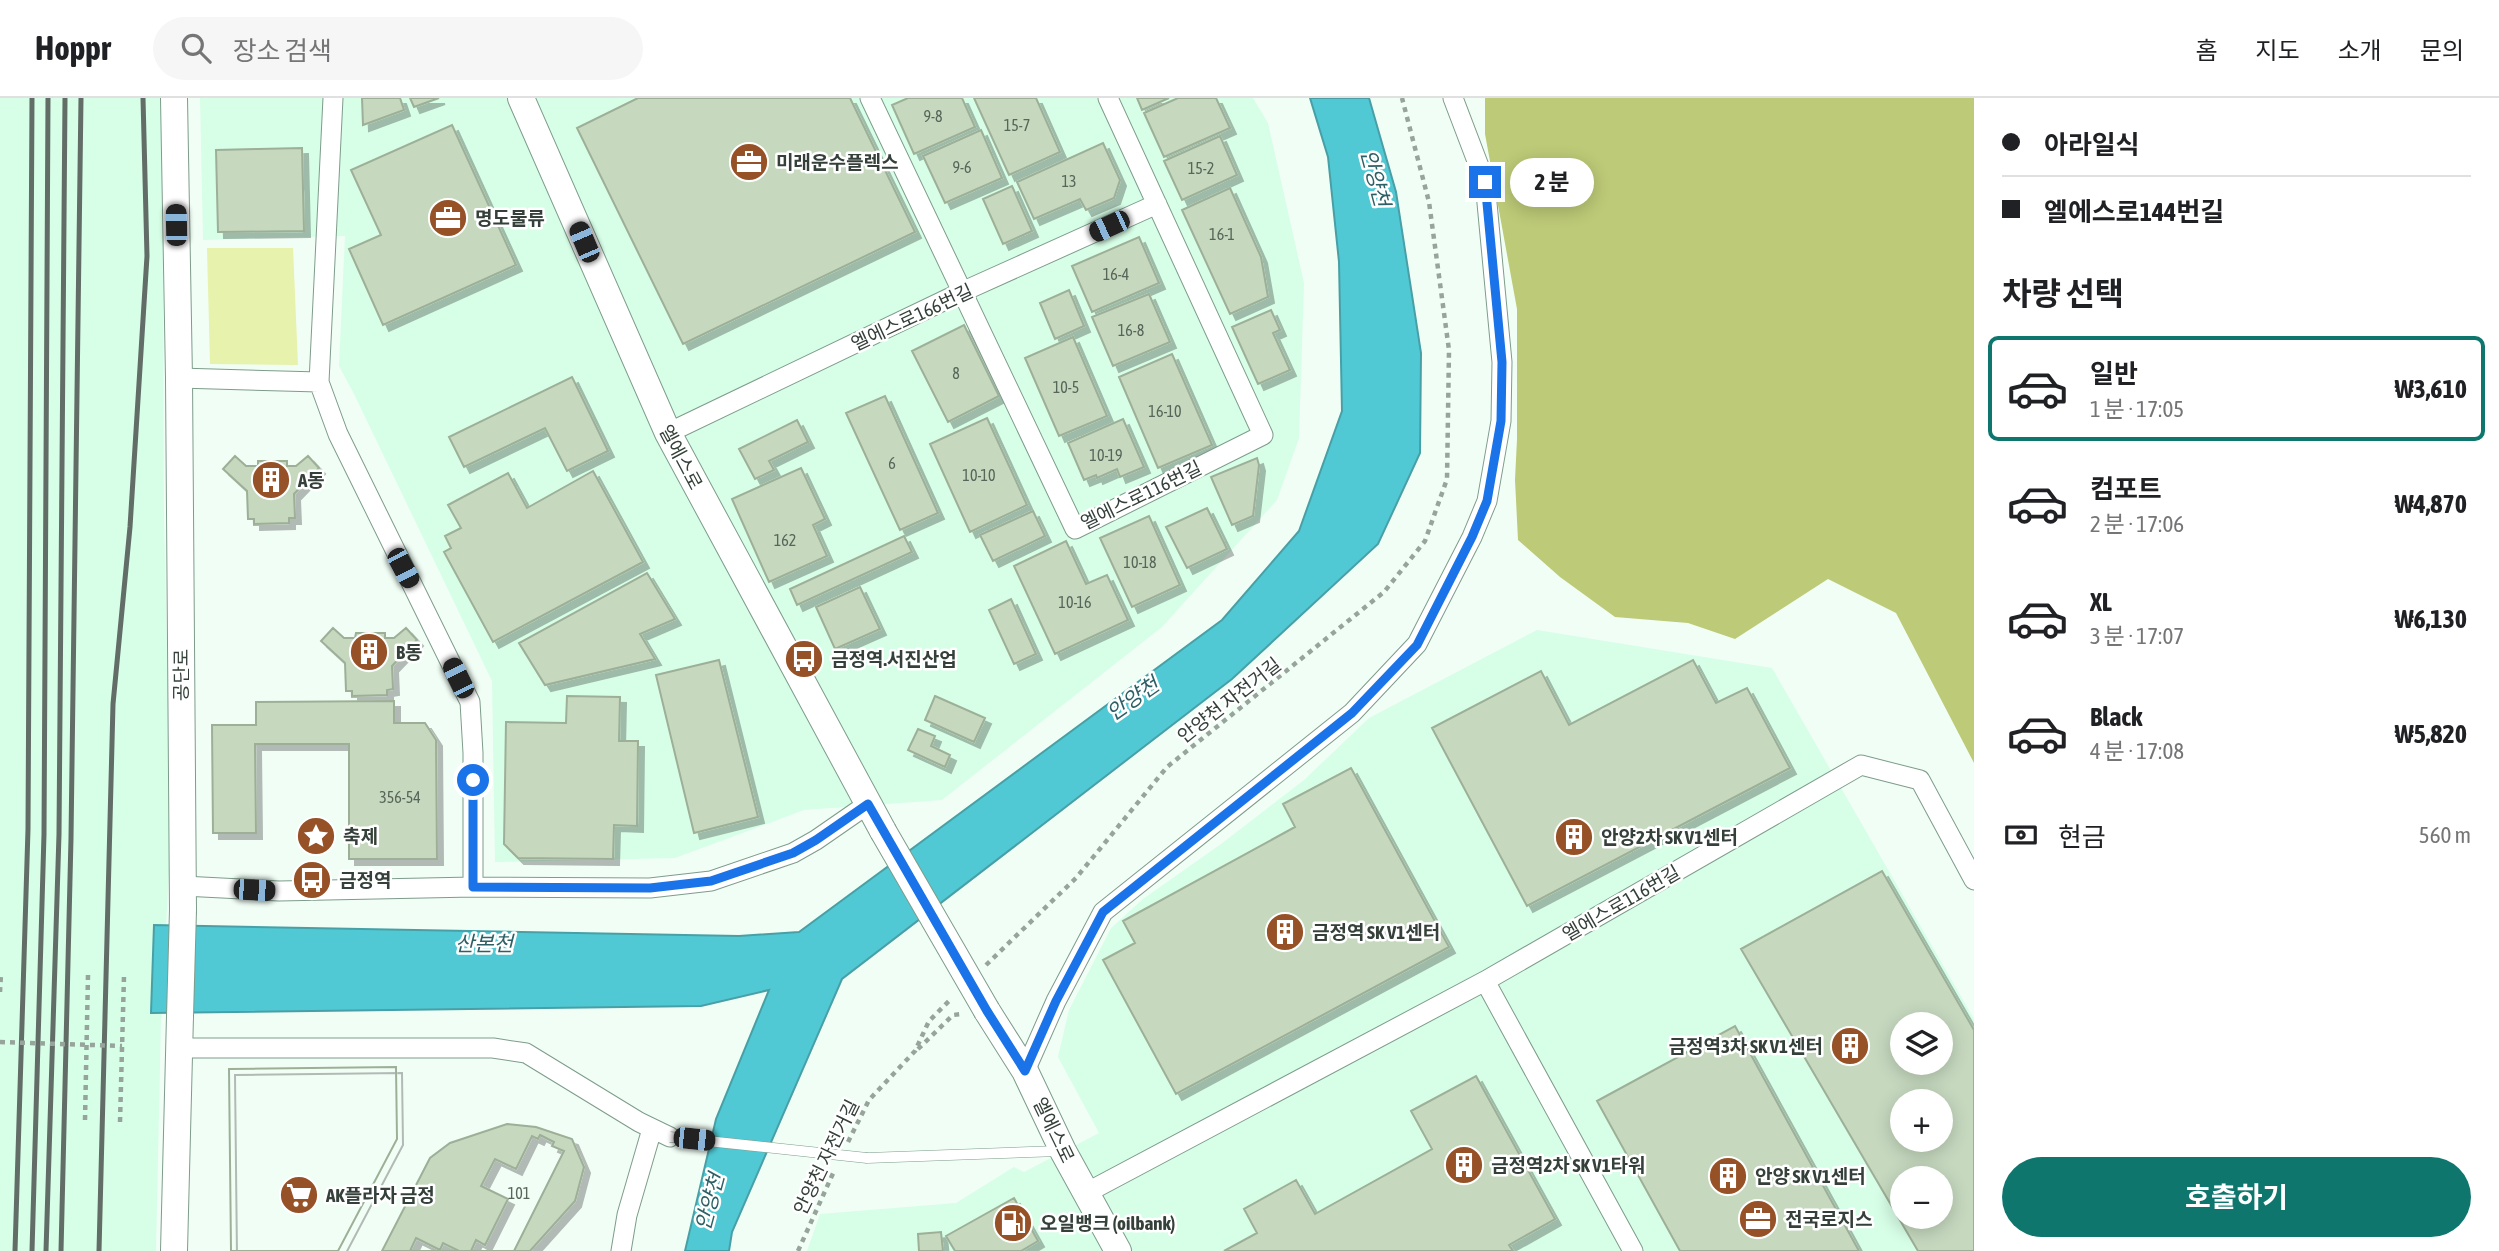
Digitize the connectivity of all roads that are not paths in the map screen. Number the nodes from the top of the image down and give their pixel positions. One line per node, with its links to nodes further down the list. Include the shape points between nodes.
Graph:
1 (174, 98): 9 (street, 공단로)
2 (333, 98): 10 (street)
3 (521, 98): 11 (street, 엘에스로)
4 (870, 98): 8 (street, 엘에스로116번길)
5 (1108, 98): 7 (street, 엘에스로116번길)
6 (1453, 98): 18 (street, via 1485,182 1502,362 1501,421 1487,501 1472,537 1417,645 1352,713 1103,912)
7 (1157, 204): 8 (street, 엘에스로166번길); 8 (street, 엘에스로116번길, via 1263,435 1075,529)
8 (964, 291): 11 (street, 엘에스로166번길)
9 (179, 378): 10 (street); 15 (street, 공단로)
10 (319, 382): 14 (street, via 338,435 470,702)
11 (668, 433): 12 (street, 엘에스로)
12 (868, 804): 14 (street, via 793,853 711,881 650,888); 18 (street, 엘에스로, bridge)
13 (1974, 880): 16 (street, 엘에스로116번길, via 1920,780 1861,765)
14 (473, 887): 15 (street)
15 (183, 898): 17 (street, 공단로, bridge)
16 (1485, 981): 21 (street, 엘에스로116번길); 25 (street)
17 (179, 1048): 19 (street, via 494,1048 527,1053); 22 (street, 공단로)
18 (1025, 1071): 20 (street, 엘에스로)
19 (661, 1133): 20 (lane, bridge, via 867,1158); 23 (street, via 627,1215)
20 (1063, 1151): 21 (street, 엘에스로)
21 (1086, 1193): 24 (street, 엘에스로)
22 (174, 1251)
23 (621, 1251)
24 (1118, 1251)
25 (1633, 1251)

